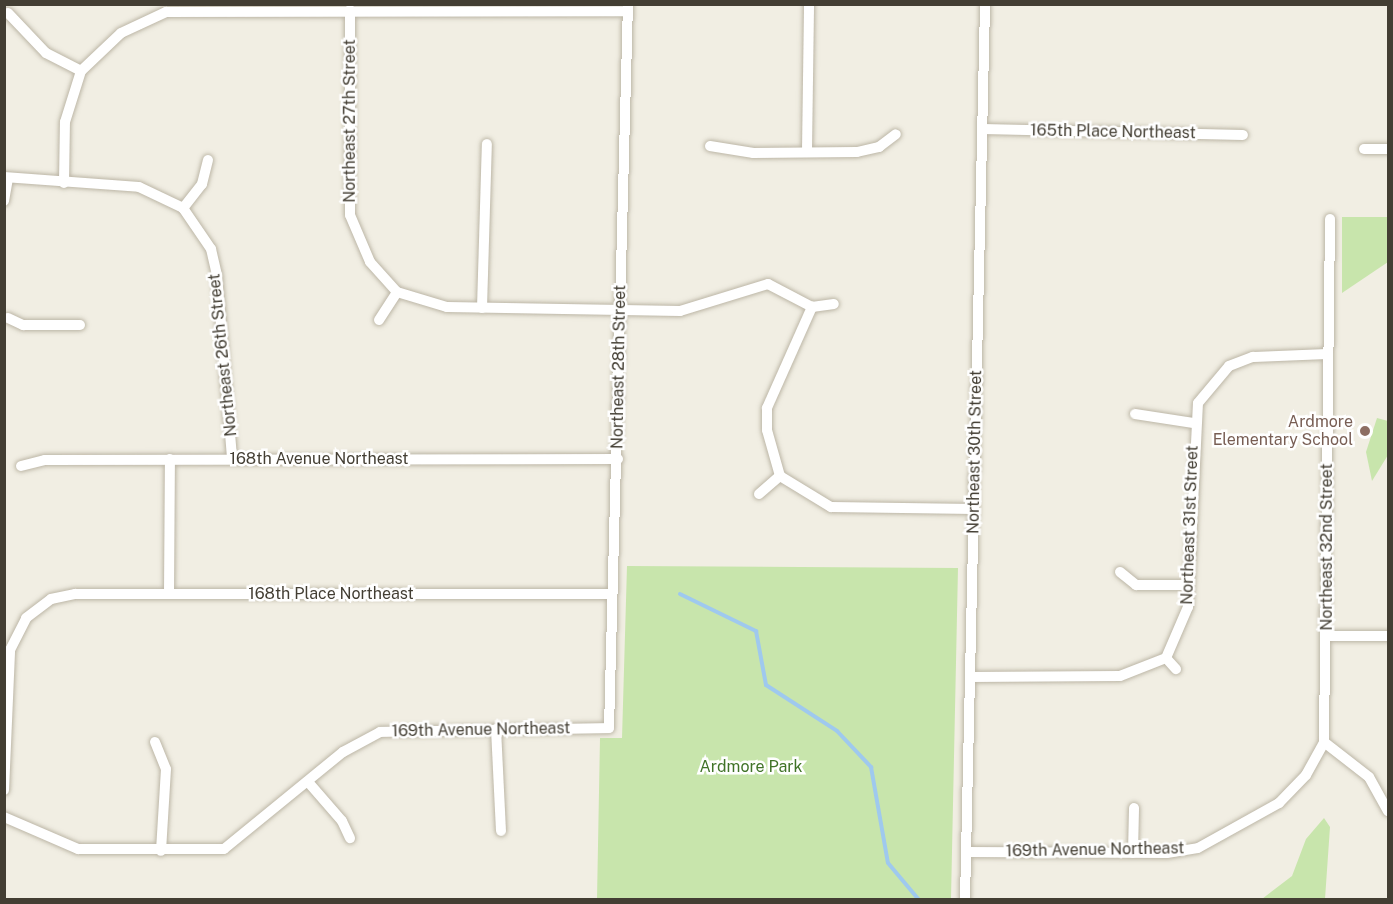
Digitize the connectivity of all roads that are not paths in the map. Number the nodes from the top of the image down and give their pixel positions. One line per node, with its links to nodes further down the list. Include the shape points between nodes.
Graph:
1 (809, 4): 14 (street)
2 (985, 4): 7 (street, Northeast 30th Street)
3 (628, 8): 4 (street); 25 (street, Northeast 28th Street)
4 (350, 10): 6 (street, via 166,12 121,33); 21 (street, Northeast 27th Street, via 350,215 370,262)
5 (8, 13): 6 (street, via 46,53)
6 (81, 71): 17 (street, via 65,122)
7 (982, 129): 9 (street, 165th Place Northeast); 38 (street, Northeast 30th Street)
8 (896, 134): 14 (street, via 879,147 857,152)
9 (1243, 135)
10 (487, 144): 24 (street)
11 (710, 146): 14 (street, via 753,153)
12 (1364, 149): 13 (street)
13 (1389, 149)
14 (807, 152)
15 (208, 160): 19 (street, via 202,184)
16 (6, 178): 17 (street); 18 (street)
17 (64, 183): 19 (street, via 139,187)
18 (4, 201)
19 (183, 208): 33 (street, Northeast 26th Street, via 211,249 217,275)
20 (1330, 219): 29 (street, Northeast 32nd Street)
21 (397, 292): 24 (street, via 423,303); 27 (street)
22 (834, 304): 23 (street)
23 (812, 307): 25 (street, via 768,285 705,308); 36 (street, via 767,408 767,430)
24 (482, 308): 25 (street)
25 (620, 312): 34 (street, Northeast 28th Street)
26 (6, 316): 28 (street, via 23,325)
27 (380, 320)
28 (80, 325)
29 (1328, 354): 31 (street, via 1253,357 1229,366 1211,382); 43 (street, Northeast 32nd Street)
30 (1135, 414): 31 (street)
31 (1193, 423): 40 (street, Northeast 31st Street)
32 (170, 459): 33 (street, 168th Avenue Northeast); 35 (street, 168th Avenue Northeast, via 45,460); 41 (street)
33 (232, 459): 34 (street, 168th Avenue Northeast)
34 (618, 459): 42 (street, Northeast 28th Street, via 617,565)
35 (21, 466)
36 (780, 476): 37 (street); 38 (street, via 831,507)
37 (759, 494)
38 (974, 509): 47 (street, Northeast 30th Street)
39 (1120, 572): 40 (street, via 1136,585)
40 (1190, 585): 45 (street, Northeast 31st Street, via 1183,628)
41 (170, 593): 42 (street, 168th Place Northeast); 53 (street, 168th Place Northeast, via 51,599 26,618 10,650)
42 (610, 594): 48 (street, Northeast 28th Street)
43 (1327, 636): 44 (street); 51 (street, Northeast 32nd Street)
44 (1389, 636)
45 (1166, 658): 46 (street); 47 (street, via 1120,676)
46 (1176, 669)
47 (970, 677): 61 (street, Northeast 30th Street)
48 (609, 728): 49 (street, 169th Avenue Northeast)
49 (496, 729): 52 (street, 169th Avenue Northeast, via 380,732 343,753); 58 (street)
50 (155, 742): 60 (street, via 166,769)
51 (1324, 742): 54 (street, via 1346,754); 62 (street, 169th Avenue Northeast, via 1306,776 1279,803 1217,841 1167,853)
52 (309, 783): 59 (street, via 342,821); 60 (street, 169th Avenue Northeast, via 237,843 207,850)
53 (4, 790)
54 (1385, 791): 56 (street)
55 (1134, 808): 62 (street)
56 (1389, 811)
57 (4, 817): 60 (street, 169th Avenue Northeast, via 78,849)
58 (501, 831)
59 (350, 838)
60 (161, 851)
61 (966, 852): 62 (street, 169th Avenue Northeast); 63 (street, Northeast 30th Street)
62 (1132, 853)
63 (965, 900)

